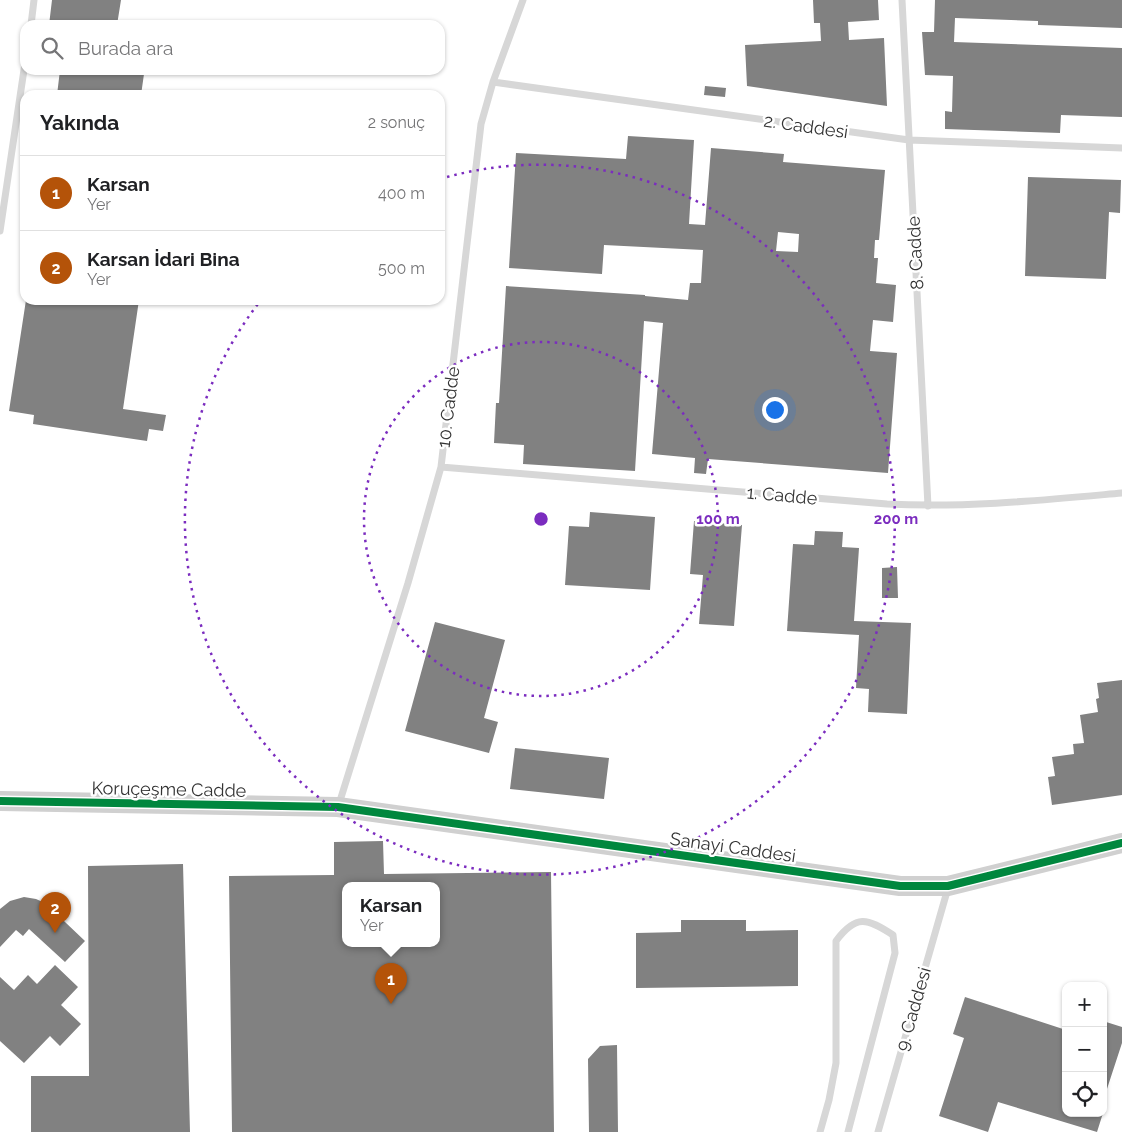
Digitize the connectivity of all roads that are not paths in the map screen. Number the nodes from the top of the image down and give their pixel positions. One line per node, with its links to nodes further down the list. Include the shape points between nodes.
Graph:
1 (34, 0): 4 (lane)
2 (523, 0): 6 (lane, 10. Cadde)
3 (902, 0): 9 (lane, 8. Cadde)
4 (32, 20)
5 (23, 75): 7 (lane)
6 (493, 82): 9 (lane, 2. Caddesi); 12 (lane, 10. Cadde, via 481,124)
7 (21, 90)
8 (20, 97): 11 (lane)
9 (908, 140): 10 (lane, 2. Caddesi); 14 (lane, 8. Cadde)
10 (1122, 148)
11 (0, 231)
12 (442, 467): 14 (lane, 1. Cadde); 16 (lane, 10. Cadde)
13 (1122, 493): 14 (lane, 1. Cadde, via 990,505)
14 (928, 506)
15 (0, 801): 16 (street, Koruçeşme Cadde)
16 (338, 807): 18 (street, Sanayi Caddesi, via 900,886)
17 (1122, 843): 18 (street, Sanayi Caddesi)
18 (948, 886): 21 (lane, 9. Caddesi)
19 (820, 1132): 20 (lane, via 836,1063 836,941 845,928 860,921 877,924 892,935 895,953)
20 (848, 1132)
21 (878, 1132)

